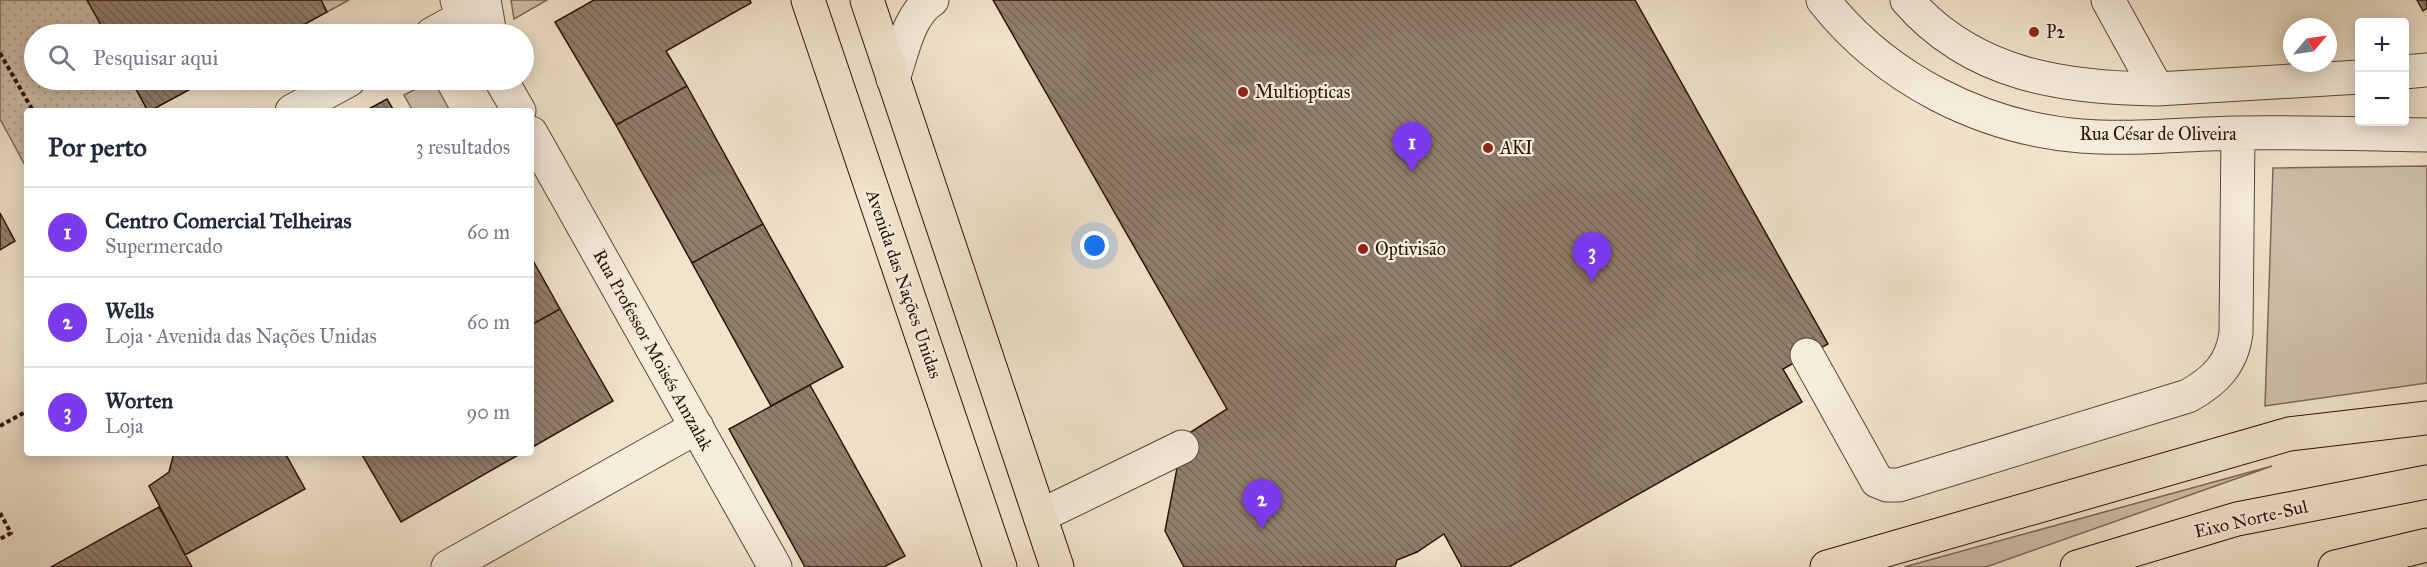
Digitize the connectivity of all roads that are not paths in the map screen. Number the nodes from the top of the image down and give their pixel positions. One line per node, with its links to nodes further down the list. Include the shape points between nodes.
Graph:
1 (808, 0): 31 (main road, Avenida das Nações Unidas)
2 (933, 0): 13 (street, via 915,19)
3 (1823, 0): 19 (street, Rua César de Oliveira, via 1860,40 1892,66 1962,107 2001,121 2081,136)
4 (1907, 0): 14 (street, via 1923,18 1964,48 2009,70 2054,81)
5 (2108, 0): 14 (street)
6 (874, 5): 13 (main road)
7 (469, 13): 8 (street); 9 (street)
8 (450, 24)
9 (480, 24)
10 (2427, 70): 11 (street)
11 (2409, 72)
12 (2355, 77): 14 (street)
13 (893, 79): 27 (main road)
14 (2157, 89)
15 (331, 90): 17 (street)
16 (507, 90): 18 (street)
17 (298, 108)
18 (517, 108)
19 (2238, 133): 20 (street, Rua César de Oliveira); 22 (street, via 2234,349 2222,371 2188,396 1899,485 1887,485 1877,481)
20 (2427, 135)
21 (534, 138): 24 (street, Rua Professor Moisés Amzalak)
22 (1807, 355)
23 (2427, 418): 33 (main road, via 2289,434)
24 (697, 427): 29 (street); 30 (street, Rua Professor Moisés Amzalak)
25 (1182, 447): 27 (street)
26 (2427, 482): 34 (main road, Eixo Norte-Sul, via 2237,519)
27 (1040, 516): 32 (main road)
28 (2427, 545): 35 (main road)
29 (450, 567)
30 (775, 567)
31 (1000, 567)
32 (1058, 567)
33 (1827, 567)
34 (2077, 567)
35 (2335, 567)

